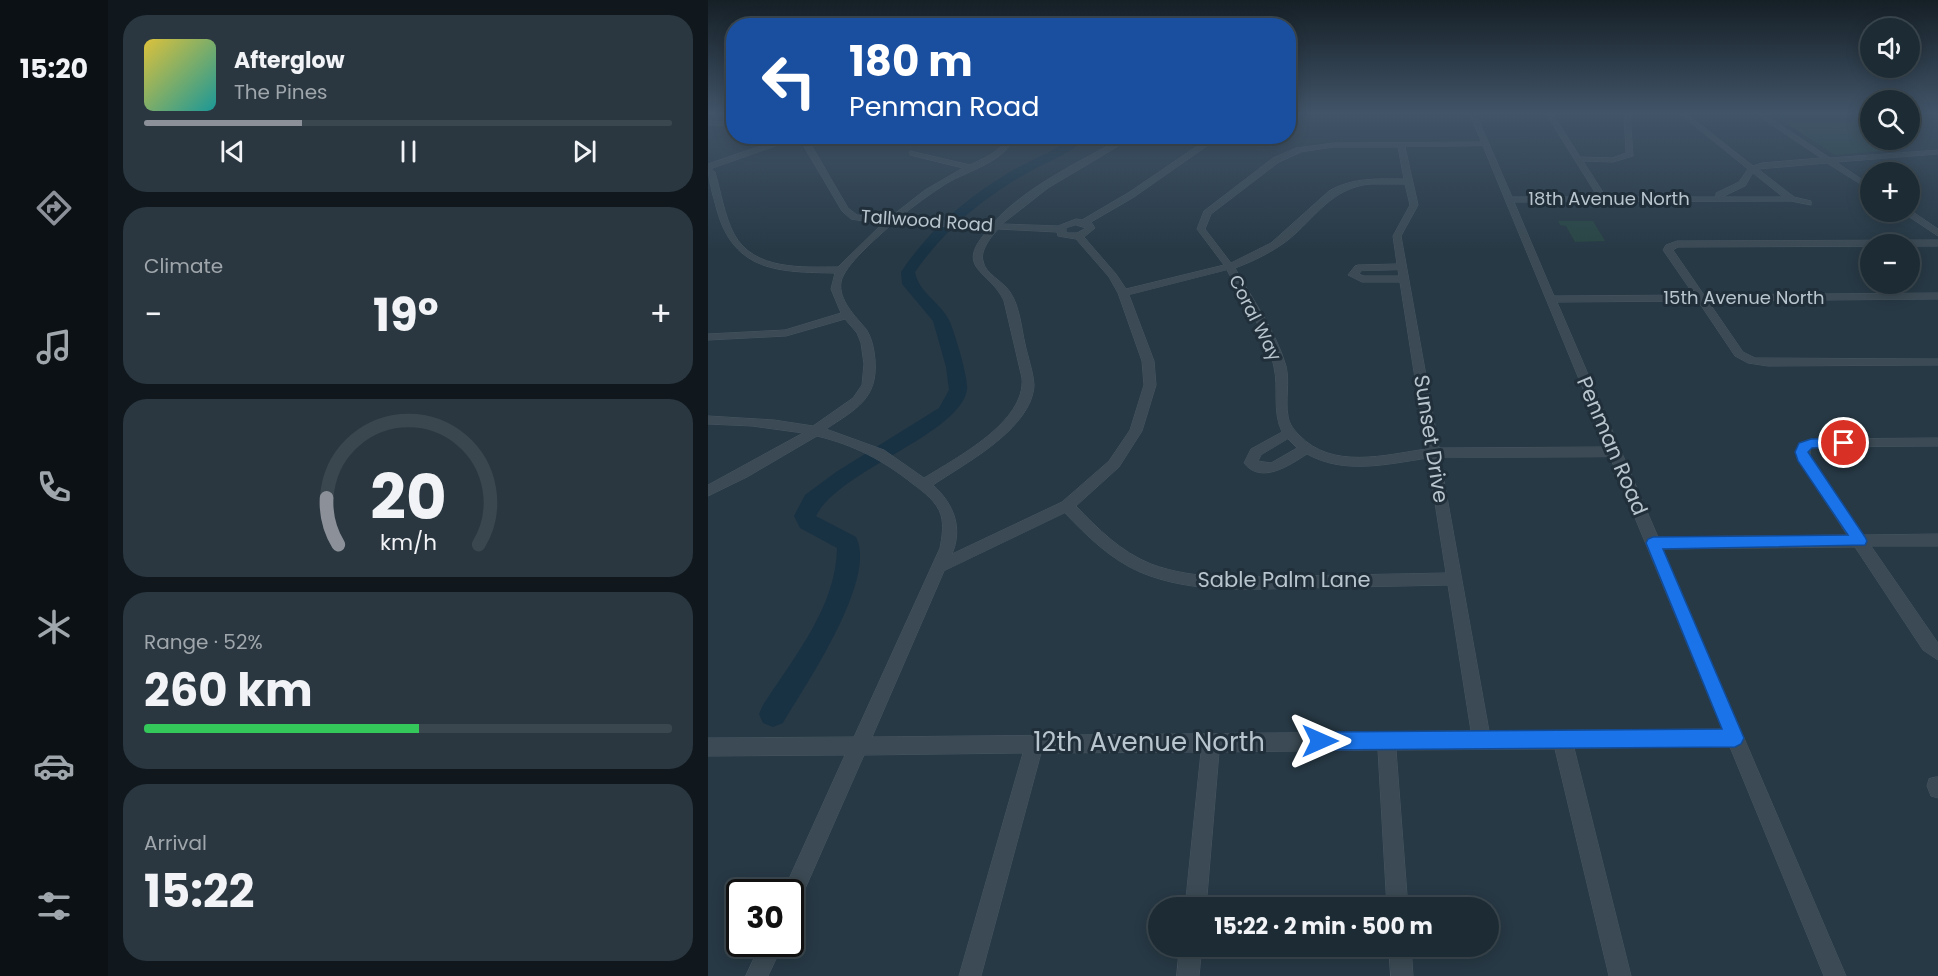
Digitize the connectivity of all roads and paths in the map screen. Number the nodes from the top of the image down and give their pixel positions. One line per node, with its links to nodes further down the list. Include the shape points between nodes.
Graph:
1 (1578, 159): 21 (street)
2 (732, 160): 17 (street)
3 (816, 160): 27 (street, Tallwood Road, via 849,213)
4 (940, 160): 16 (street)
5 (983, 160): 16 (street)
6 (1092, 160): 29 (street, via 1040,190)
7 (1182, 160): 28 (street)
8 (1277, 160): 34 (street, Coral Way, via 1207,213 1201,224 1203,234)
9 (1405, 160): 20 (street, Sunset Drive)
10 (1492, 160): 24 (street, Penman Road)
11 (1597, 160): 12 (street)
12 (1614, 160)
13 (1743, 160): 18 (street)
14 (1828, 160): 15 (street); 18 (street); 19 (street)
15 (1834, 160)
16 (970, 167): 27 (street, via 926,192)
17 (708, 168): 35 (street, via 731,235 745,253 777,266)
18 (1752, 169): 22 (street, 18th Avenue North, via 1742,184); 23 (street)
19 (1860, 181)
20 (1410, 182): 34 (street, via 1342,186 1275,245); 49 (street, Sunset Drive, via 1413,210 1397,236)
21 (1603, 199): 22 (street, 18th Avenue North); 24 (street, 18th Avenue North)
22 (1708, 199): 23 (street, 18th Avenue North)
23 (1791, 199): 25 (street)
24 (1509, 200): 39 (street, Penman Road)
25 (1808, 203)
26 (1920, 221): 31 (street)
27 (891, 222): 29 (street, Tallwood Road); 35 (street)
28 (1085, 222): 30 (street); 32 (street, via 1091,228)
29 (996, 226): 30 (street, Tallwood Road); 50 (street, via 981,246 978,261 1010,302 1028,386 1025,403 1007,427)
30 (1060, 229): 32 (street, via 1064,235)
31 (1938, 233)
32 (1078, 236): 36 (street, via 1108,269)
33 (1938, 243): 38 (street, via 1672,245 1670,254)
34 (1229, 266): 36 (street); 45 (street, Coral Way, via 1274,349 1283,385 1282,416)
35 (841, 270): 40 (street, via 835,290)
36 (1123, 293): 52 (street, via 1148,361 1150,385 1145,407 1136,431 1114,464)
37 (1938, 296): 38 (street, 15th Avenue North)
38 (1700, 298): 39 (street, 15th Avenue North); 42 (street, via 1739,354 1752,361)
39 (1550, 299): 48 (street, Penman Road)
40 (847, 315): 41 (street, via 786,333); 44 (street, via 861,330 868,347 866,390 848,409)
41 (708, 337)
42 (1938, 362)
43 (708, 420): 44 (street, via 771,423)
44 (813, 431): 50 (street, via 879,453); 51 (street)
45 (1289, 433): 47 (street); 47 (street, via 1256,452 1251,463 1263,469 1272,468)
46 (1938, 442): 54 (street, via 1804,446 1803,458)
47 (1307, 448): 49 (street, via 1335,460 1360,463)
48 (1615, 452): 49 (street); 55 (street, Penman Road)
49 (1434, 453): 57 (street, Sunset Drive)
50 (924, 485): 56 (street, via 950,517 951,533)
51 (708, 491)
52 (1067, 506): 56 (street); 57 (street, Sable Palm Lane, via 1123,558 1179,579 1243,583)
53 (1938, 540): 54 (street)
54 (1860, 541): 55 (street); 58 (street)
55 (1653, 543): 60 (street, Penman Road)
56 (939, 567): 65 (street)
57 (1454, 579): 61 (street, Sunset Drive)
58 (1938, 653)
59 (1562, 738): 60 (street, 12th Avenue North); 61 (street, 12th Avenue North); 77 (street)
60 (1735, 738): 78 (street, Penman Road)
61 (1481, 739): 63 (street, 12th Avenue North)
62 (1211, 741): 63 (street, 12th Avenue North); 64 (street, 12th Avenue North); 68 (street)
63 (1386, 741): 69 (street)
64 (1035, 743): 65 (street, 12th Avenue North); 74 (street)
65 (860, 744): 66 (street, 12th Avenue North); 67 (street)
66 (708, 747)
67 (799, 879)
68 (1196, 897)
69 (1397, 897)
70 (765, 957): 73 (street)
71 (1190, 957): 75 (street)
72 (1401, 957): 76 (street)
73 (757, 976)
74 (969, 976)
75 (1188, 976)
76 (1402, 976)
77 (1620, 976)
78 (1835, 976)

